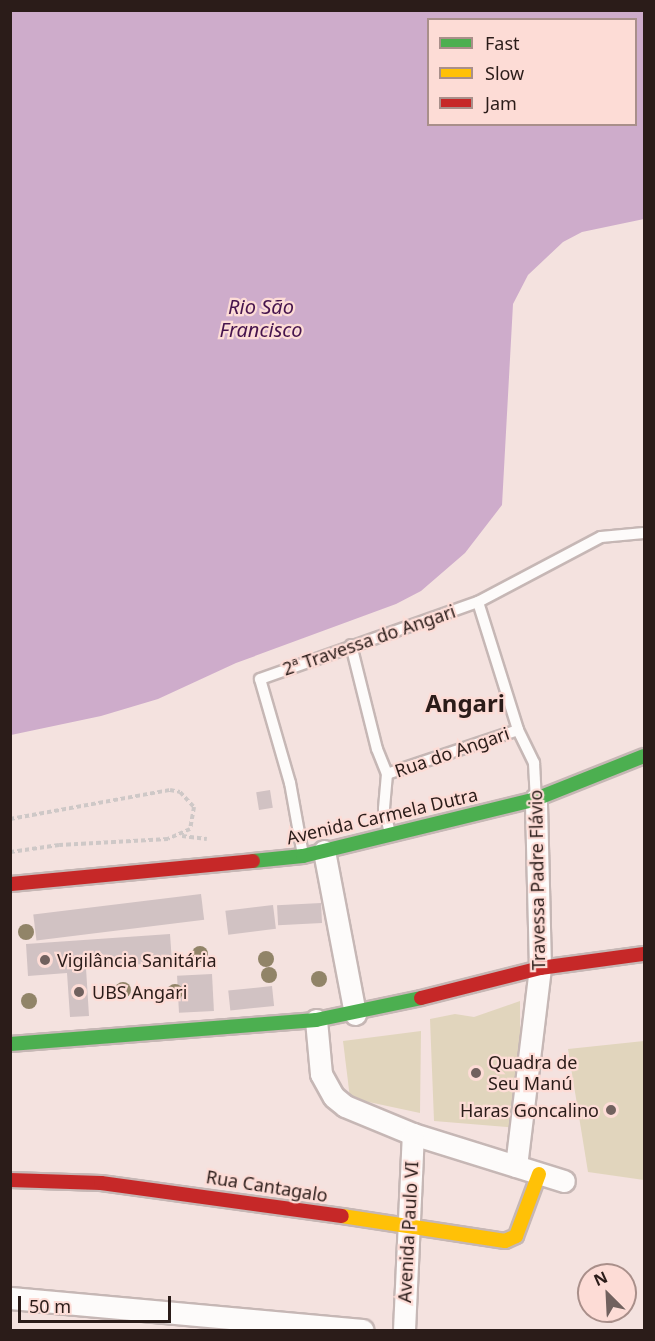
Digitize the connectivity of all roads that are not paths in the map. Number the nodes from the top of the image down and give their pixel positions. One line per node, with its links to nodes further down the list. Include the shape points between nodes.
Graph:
1 (645, 532): 2 (lane, 2ª Travessa do Angari, via 601,537)
2 (478, 602): 3 (lane, 2ª Travessa do Angari); 4 (lane, Travessa Padre Flávio)
3 (351, 645): 6 (lane, via 376,749); 10 (lane, 2ª Travessa do Angari, via 260,678 290,783)
4 (518, 729): 6 (lane, Rua do Angari); 7 (lane, Travessa Padre Flávio, via 534,764)
5 (645, 756): 7 (street, Avenida Carmela Dutra)
6 (387, 774): 8 (lane, via 384,809)
7 (536, 799): 8 (street, Avenida Carmela Dutra); 14 (street, Travessa Padre Flávio)
8 (390, 833): 9 (street, Avenida Carmela Dutra)
9 (324, 851): 10 (street, Avenida Carmela Dutra); 15 (street)
10 (303, 856): 11 (street, Avenida Carmela Dutra)
11 (10, 884)
12 (633, 942): 14 (lane)
13 (645, 954): 14 (street)
14 (540, 968): 15 (street); 19 (street, Travessa Padre Flávio)
15 (355, 1014): 16 (street)
16 (316, 1020): 17 (street); 18 (street, via 321,1074 334,1097 345,1106)
17 (10, 1044)
18 (413, 1134): 19 (street); 23 (street, Avenida Paulo VI)
19 (516, 1166): 20 (street)
20 (539, 1174): 22 (street); 23 (street, Rua Cantagalo, via 516,1236 500,1241)
21 (10, 1180): 23 (street, Rua Cantagalo, via 101,1183 203,1194)
22 (564, 1180)
23 (408, 1228): 26 (street, Avenida Paulo VI)
24 (10, 1298): 25 (street)
25 (363, 1330)
26 (404, 1330)

